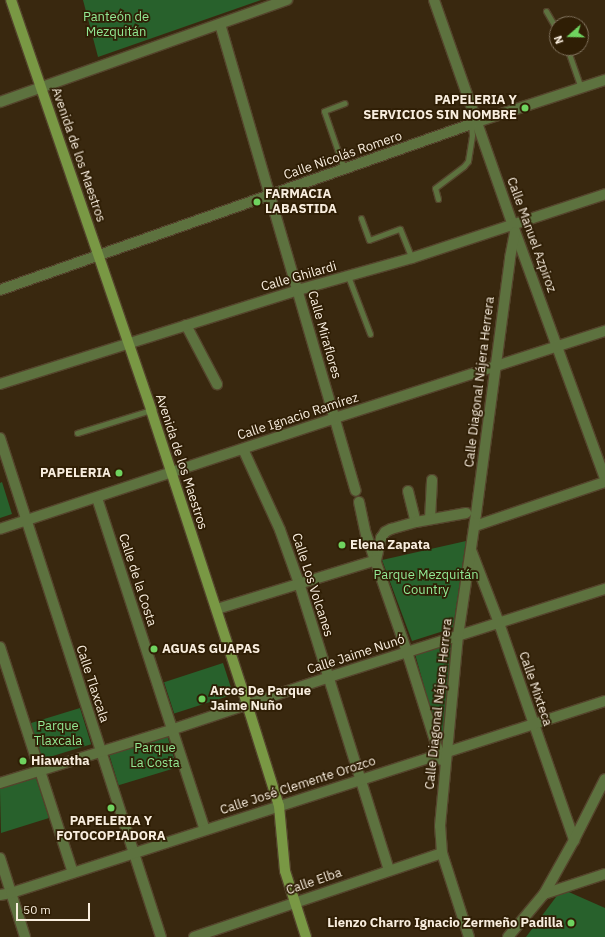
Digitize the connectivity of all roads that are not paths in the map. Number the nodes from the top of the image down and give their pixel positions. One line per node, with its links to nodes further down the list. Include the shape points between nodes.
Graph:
1 (11, 0): 9 (street, Avenida de los Maestros)
2 (287, 0): 6 (street)
3 (434, 0): 13 (street, Calle Manuel Azpiroz)
4 (546, 11): 5 (lane)
5 (549, 16)
6 (220, 24): 9 (street); 16 (street, Calle Miraflores)
7 (570, 56): 10 (lane)
8 (605, 80): 10 (street, Calle Nicolás Romero)
9 (41, 88): 11 (street); 20 (street, Avenida de los Maestros)
10 (581, 88): 13 (street, Calle Nicolás Romero)
11 (0, 102)
12 (345, 103): 14 (lane, via 324,111)
13 (474, 123): 14 (street, Calle Nicolás Romero); 17 (lane, via 468,161 435,188); 19 (street, Calle Manuel Azpiroz)
14 (344, 169): 16 (street, Calle Nicolás Romero)
15 (605, 194): 19 (street, Calle Ghilardi)
16 (270, 195): 20 (street, Calle Nicolás Romero); 24 (street, Calle Miraflores)
17 (438, 199)
18 (361, 218): 21 (lane, via 369,240 400,229)
19 (514, 228): 21 (street, Calle Ghilardi); 29 (street, Calle Manuel Azpiroz); 30 (street, Calle Diagonal Nájera Herrera)
20 (98, 255): 23 (street, Calle Nicolás Romero); 28 (street, Avenida de los Maestros)
21 (412, 258): 22 (street, Calle Ghilardi)
22 (348, 276): 24 (street, Calle Ghilardi); 27 (lane)
23 (0, 290)
24 (298, 290): 25 (street, Calle Ghilardi); 34 (street, Calle Miraflores)
25 (186, 324): 28 (street, Calle Ghilardi); 32 (street)
26 (605, 331): 29 (street, Calle Ignacio Ramírez)
27 (370, 334)
28 (128, 343): 31 (street, Calle Ghilardi); 33 (street, Avenida de los Maestros)
29 (557, 346): 30 (street, Calle Ignacio Ramírez); 39 (street, Calle Manuel Azpiroz)
30 (495, 366): 34 (street, Calle Ignacio Ramírez); 50 (street, Calle Diagonal Nájera Herrera)
31 (0, 384)
32 (217, 384)
33 (151, 410): 35 (lane); 38 (street, Avenida de los Maestros)
34 (335, 418): 37 (street, Calle Ignacio Ramírez); 42 (street, Calle Miraflores)
35 (77, 433)
36 (0, 438): 48 (street, Calle Tlaxcala)
37 (243, 449): 38 (street, Calle Ignacio Ramírez); 54 (street, Calle Los Volcanes, via 280,530)
38 (172, 473): 44 (street, Calle Ignacio Ramírez); 56 (street, Avenida de los Maestros)
39 (605, 478)
40 (432, 480): 47 (street)
41 (605, 482): 50 (street)
42 (356, 491)
43 (408, 491): 49 (street)
44 (97, 498): 48 (street, Calle Ignacio Ramírez); 65 (street, Calle de la Costa)
45 (359, 502): 53 (street, via 366,534)
46 (466, 513): 47 (street)
47 (430, 519): 49 (street)
48 (26, 521): 51 (street, Calle Ignacio Ramírez); 66 (street, Calle Tlaxcala)
49 (416, 522): 53 (street, via 385,532)
50 (475, 526): 52 (street, Calle Diagonal Nájera Herrera)
51 (0, 529)
52 (470, 548): 57 (street, Calle Mixteca); 58 (street, Calle Diagonal Nájera Herrera)
53 (376, 560): 54 (street); 60 (street)
54 (299, 583): 56 (street); 61 (street, Calle Los Volcanes)
55 (605, 589): 57 (street, Calle Jaime Nunó)
56 (217, 609): 63 (street, Avenida de los Maestros)
57 (499, 623): 58 (street, Calle Jaime Nunó); 64 (street, Calle Mixteca)
58 (458, 636): 60 (street, Calle Jaime Nunó); 67 (street, Calle Diagonal Nájera Herrera)
59 (0, 647): 68 (street)
60 (408, 652): 61 (street, Calle Jaime Nunó); 67 (street)
61 (329, 677): 63 (street, Calle Jaime Nunó); 69 (street, Calle Los Volcanes)
62 (605, 701): 64 (street, Calle José Clemente Orozco)
63 (247, 704): 65 (street, Calle Jaime Nunó); 72 (street, Avenida de los Maestros)
64 (534, 725): 67 (street, Calle José Clemente Orozco); 74 (street, Calle Mixteca)
65 (171, 730): 66 (street, Calle Jaime Nunó); 73 (street, Calle de la Costa)
66 (100, 752): 68 (street, Calle Jaime Nunó); 75 (street, Calle Tlaxcala)
67 (444, 753): 69 (street, Calle José Clemente Orozco); 76 (street, Calle Diagonal Nájera Herrera, via 445,775 440,826)
68 (39, 771): 71 (street, Calle Jaime Nunó); 79 (street)
69 (360, 779): 72 (street, Calle José Clemente Orozco); 78 (street, Calle Los Volcanes)
70 (605, 779): 74 (street)
71 (0, 783)
72 (279, 806): 73 (street, Calle José Clemente Orozco); 84 (street, Avenida de los Maestros, via 285,871)
73 (205, 830): 75 (street, Calle José Clemente Orozco)
74 (574, 840): 82 (street)
75 (134, 853): 79 (street, Calle José Clemente Orozco); 87 (street, Calle Tlaxcala)
76 (442, 853): 78 (street, Calle Elba); 90 (street, Calle Diagonal Nájera Herrera)
77 (0, 858): 81 (street)
78 (389, 870): 84 (street, Calle Elba)
79 (73, 873): 81 (street, Calle José Clemente Orozco)
80 (605, 874): 82 (street)
81 (11, 893): 83 (street, Calle José Clemente Orozco); 86 (street)
82 (544, 894): 91 (street)
83 (0, 895)
84 (295, 902): 85 (street, Calle Elba); 89 (street, Avenida de los Maestros)
85 (215, 934): 88 (street, Calle Elba)
86 (25, 937)
87 (161, 937)
88 (194, 937)
89 (306, 937)
90 (469, 937)
91 (508, 937)

